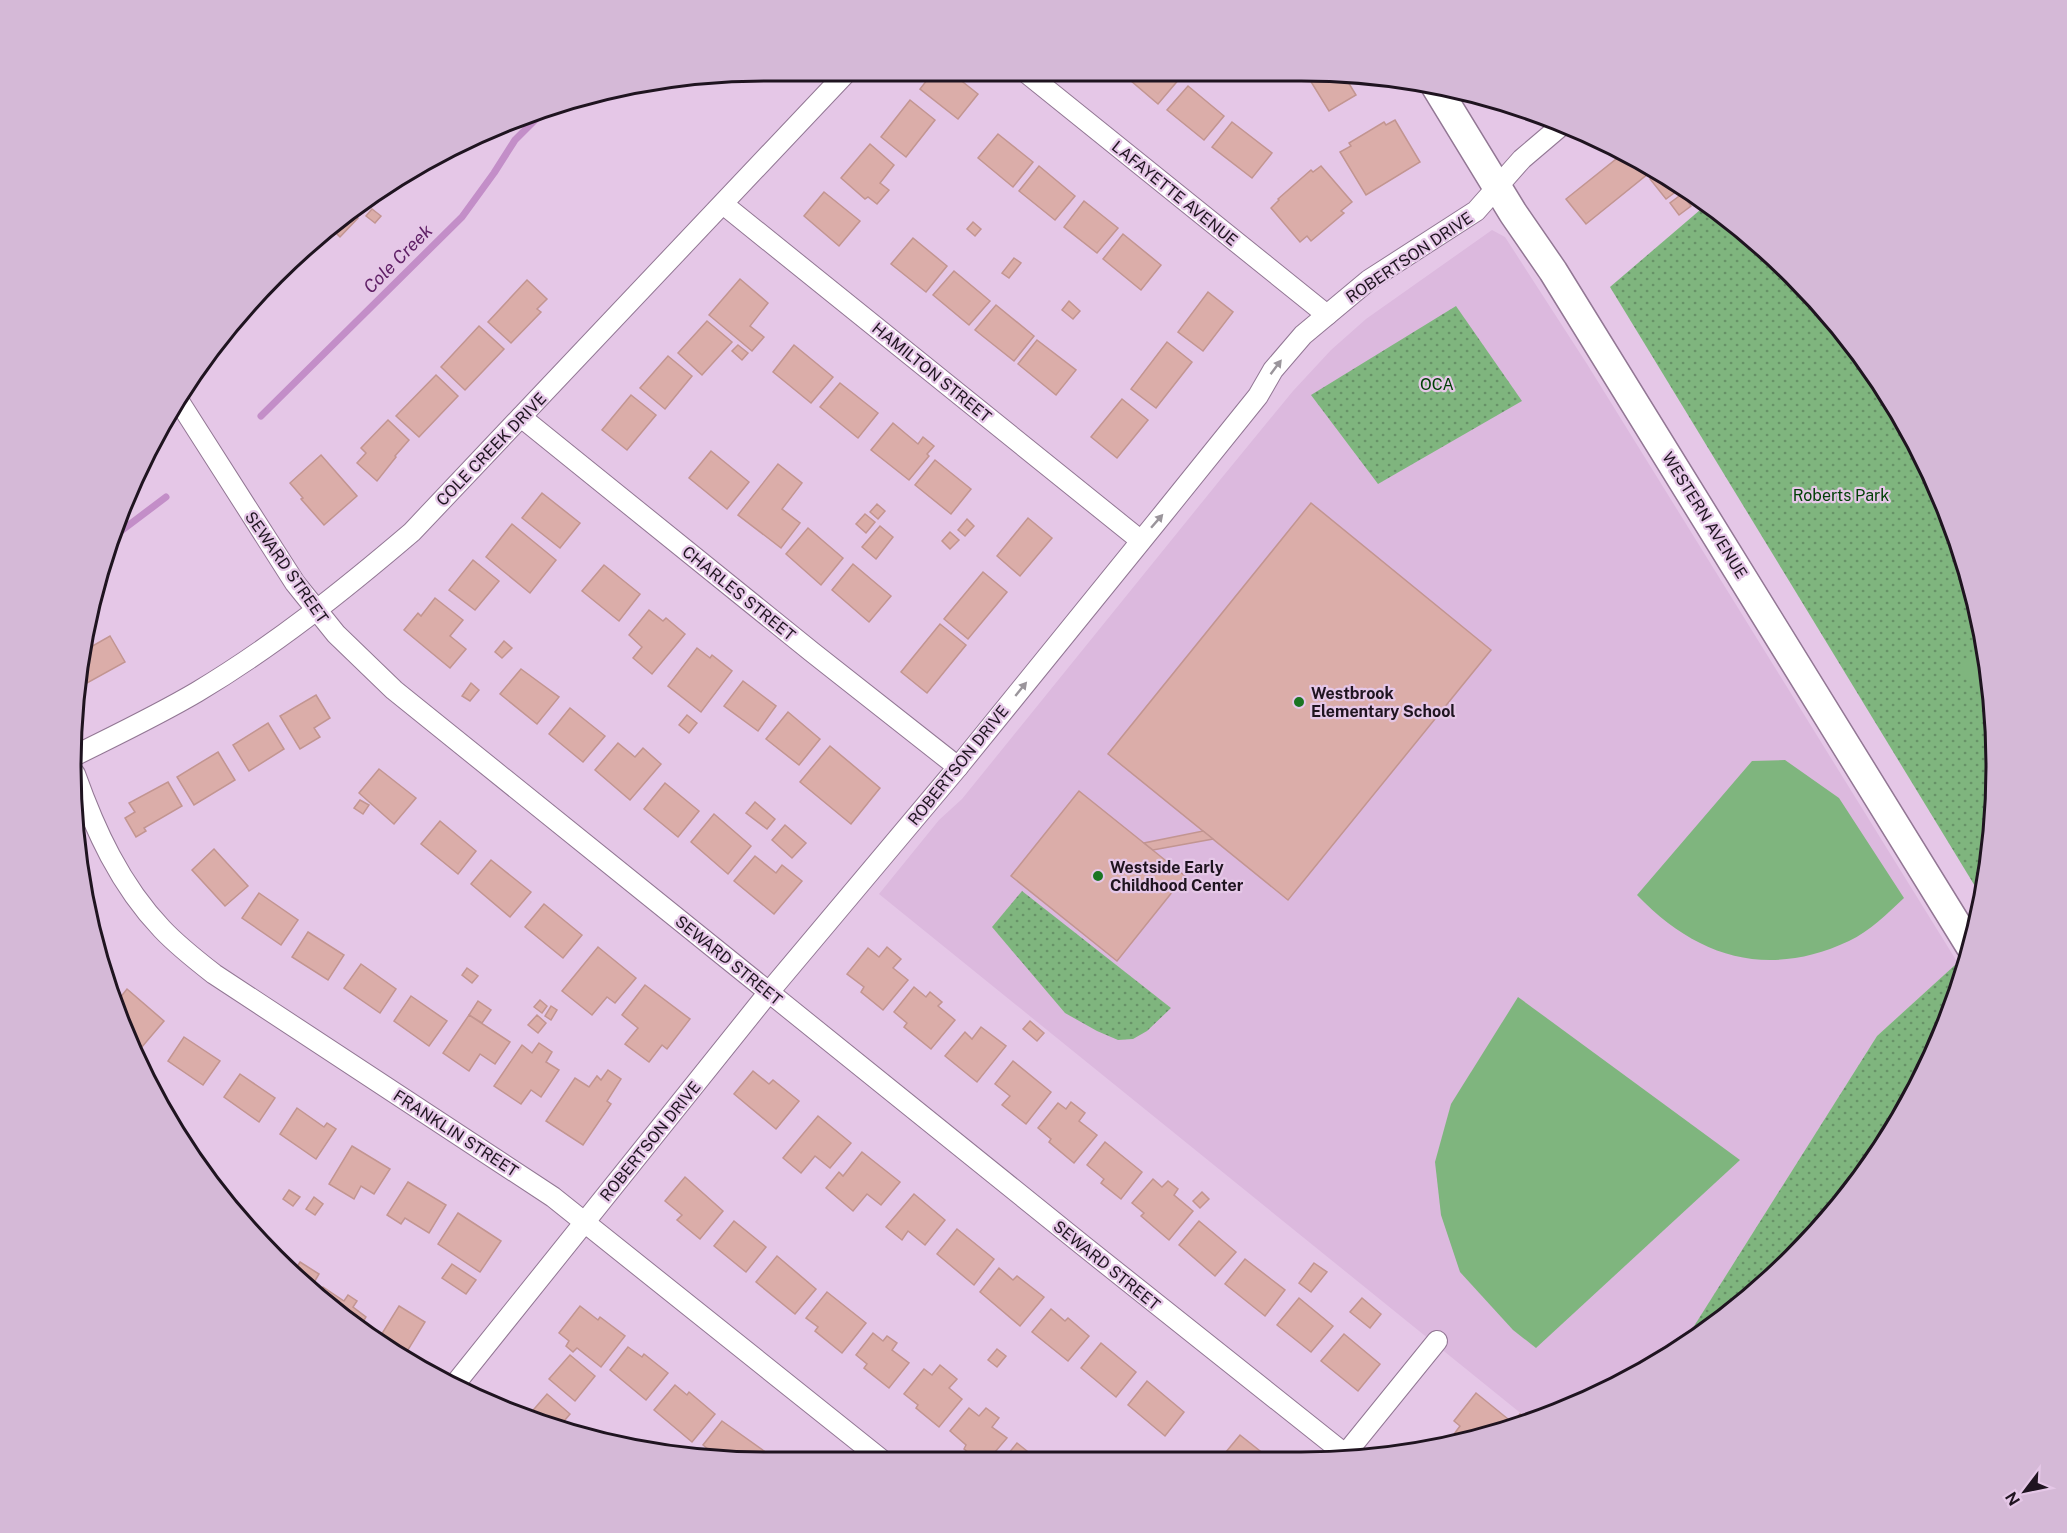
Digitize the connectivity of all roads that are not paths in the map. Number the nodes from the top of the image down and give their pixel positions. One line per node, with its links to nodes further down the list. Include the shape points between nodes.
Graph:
1 (839, 81): 6 (street, COLE CREEK DRIVE)
2 (1036, 81): 7 (street, LAFAYETTE AVENUE)
3 (1441, 96): 5 (street, WESTERN AVENUE)
4 (1556, 130): 5 (street, ROBERTSON DRIVE, via 1521,159)
5 (1498, 186): 7 (street, ROBERTSON DRIVE, via 1476,211 1369,280); 15 (street, WESTERN AVENUE)
6 (723, 204): 9 (street, COLE CREEK DRIVE); 10 (street, HAMILTON STREET)
7 (1327, 315): 10 (street, ROBERTSON DRIVE, one-way to 7, via 1258,396 1273,370 1303,334)
8 (183, 408): 11 (street, SEWARD STREET, via 271,548)
9 (521, 417): 11 (street, COLE CREEK DRIVE, via 412,532); 13 (street, CHARLES STREET)
10 (1140, 540): 13 (street, ROBERTSON DRIVE, one-way to 10)
11 (316, 611): 12 (street, COLE CREEK DRIVE, via 197,692); 16 (street, SEWARD STREET, via 394,690)
12 (81, 752)
13 (958, 767): 16 (street, ROBERTSON DRIVE)
14 (82, 790): 17 (street, FRANKLIN STREET, via 120,874 146,911 180,948)
15 (1965, 937)
16 (769, 992): 17 (street, ROBERTSON DRIVE); 20 (street, SEWARD STREET)
17 (585, 1222): 19 (street, ROBERTSON DRIVE); 22 (street, FRANKLIN STREET)
18 (1437, 1341): 21 (street)
19 (459, 1379)
20 (1339, 1451)
21 (1347, 1451)
22 (872, 1452)

